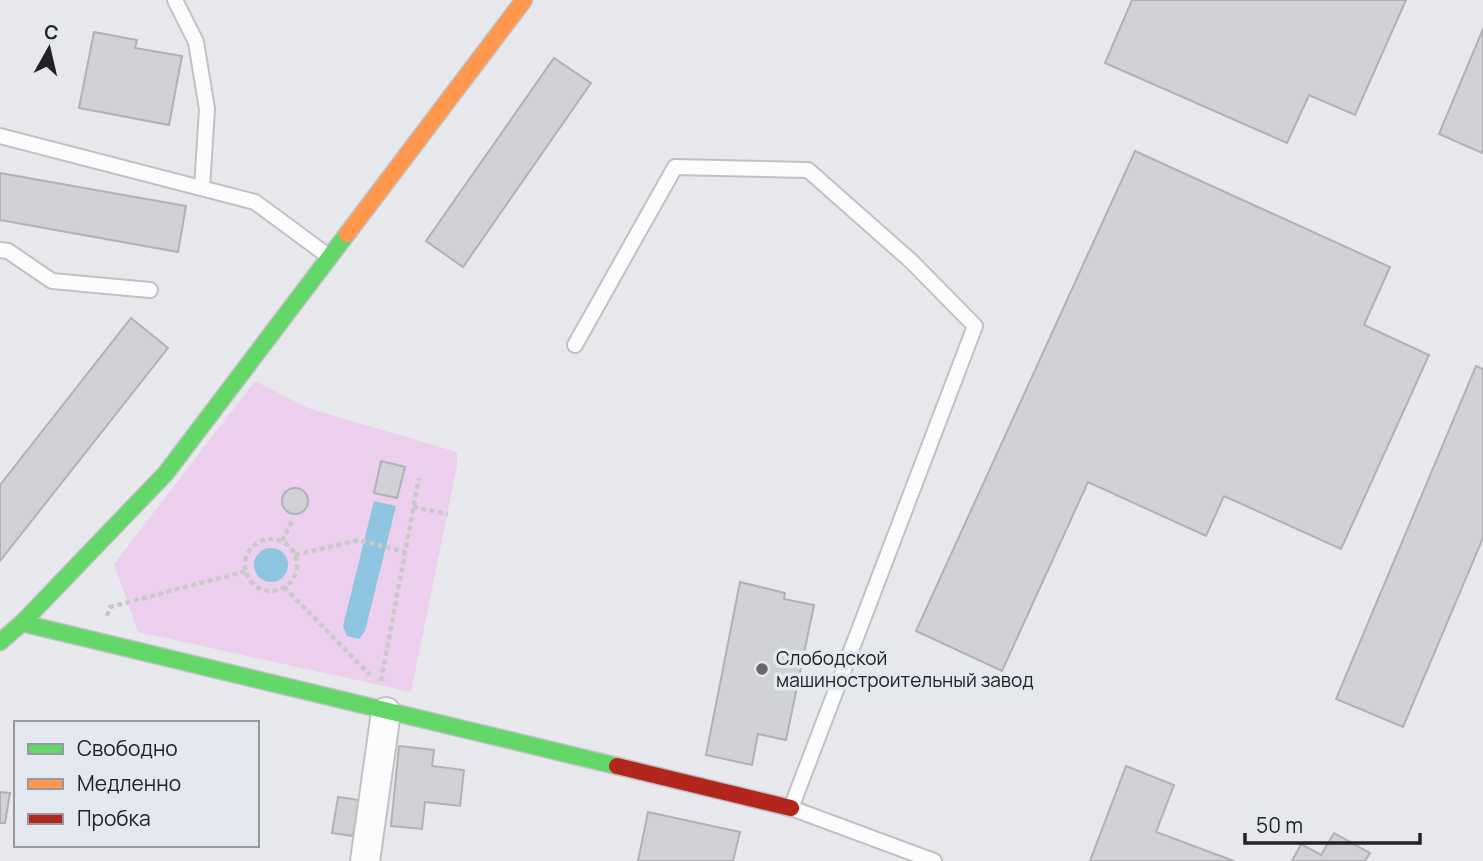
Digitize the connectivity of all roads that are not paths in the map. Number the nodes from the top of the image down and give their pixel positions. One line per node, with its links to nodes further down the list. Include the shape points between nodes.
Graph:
1 (175, 0): 4 (lane, via 196,43 207,109)
2 (524, 0): 6 (street)
3 (0, 136): 4 (lane)
4 (202, 188): 6 (lane, via 256,202)
5 (0, 250): 7 (lane, via 52,281)
6 (329, 257): 9 (street, via 166,473)
7 (150, 290)
8 (575, 345): 12 (lane, via 675,166 808,170 911,261 975,326)
9 (22, 623): 10 (street); 11 (street)
10 (0, 642)
11 (386, 712): 12 (street); 13 (street)
12 (791, 808): 14 (lane)
13 (365, 861)
14 (934, 861)

